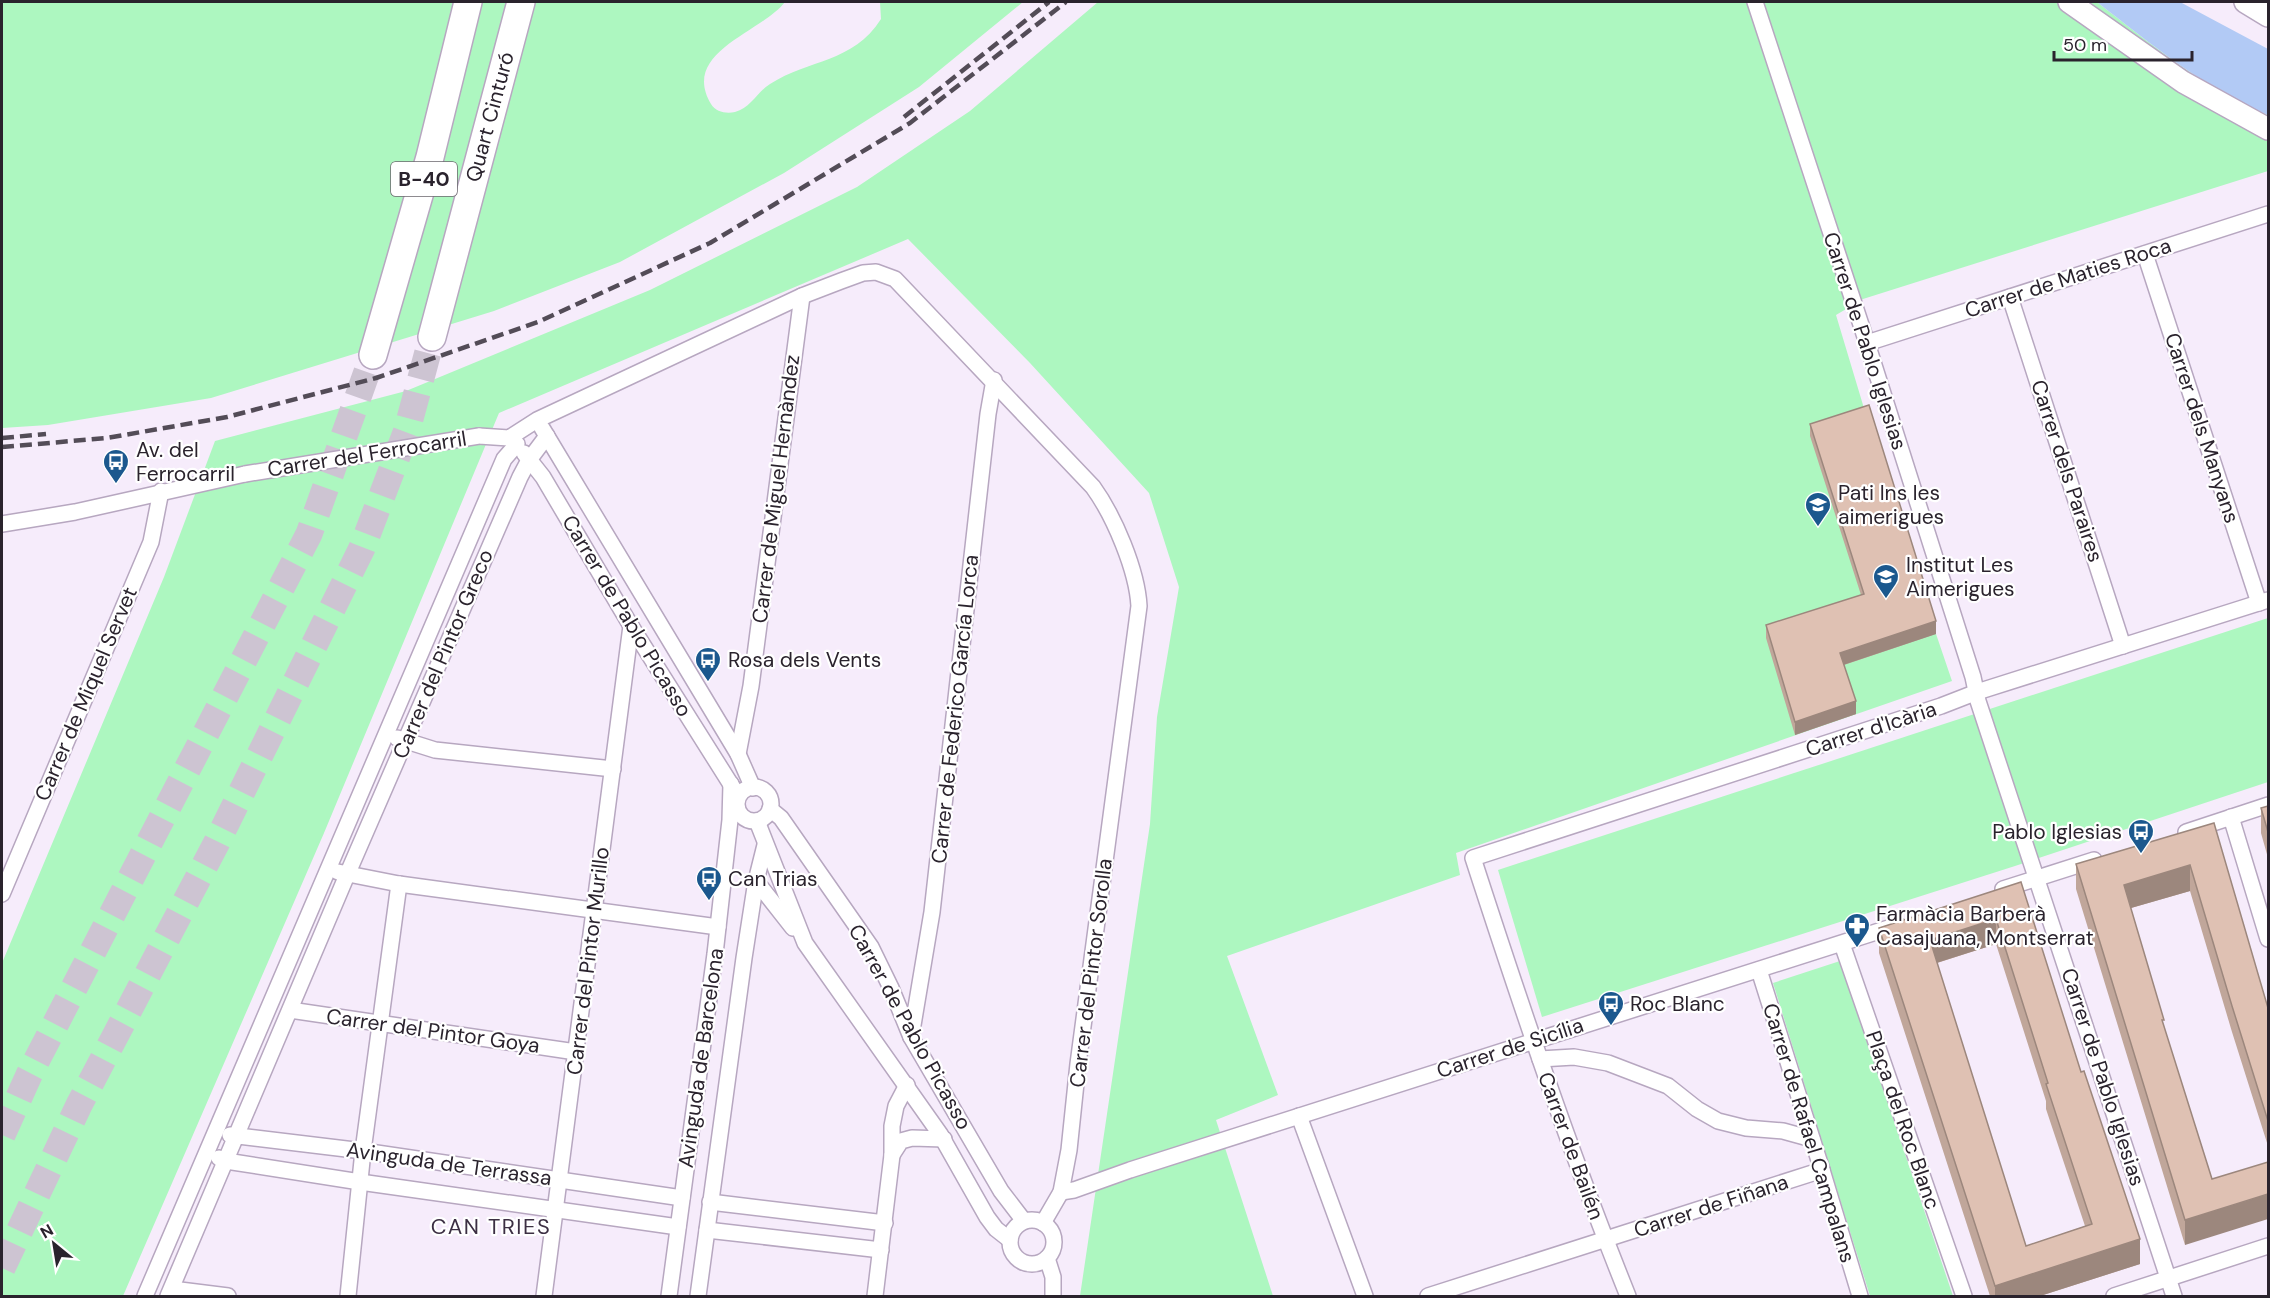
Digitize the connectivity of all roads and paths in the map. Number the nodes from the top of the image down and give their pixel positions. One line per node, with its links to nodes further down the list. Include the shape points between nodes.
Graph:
1 (468, 2): 14 (highway, B-40, via 430,157)
2 (521, 2): 12 (highway, Quart Cinturó / B-40)
3 (1755, 2): 13 (street, Carrer de Pablo Iglesias)
4 (2069, 2): 7 (main road, via 2183,81)
5 (2245, 2): 6 (main road)
6 (2268, 16)
7 (2268, 129)
8 (2268, 214): 9 (street, Carrer de Maties Roca)
9 (2145, 254): 11 (street, Carrer de Maties Roca); 22 (street, Carrer dels Manyans)
10 (802, 296): 15 (street, via 854,276 887,274); 16 (street); 28 (street, Carrer de Miguel Hernàndez, via 751,686)
11 (2010, 297): 13 (street, Carrer de Maties Roca); 24 (street, Carrer dels Paraires)
12 (432, 337)
13 (1867, 343): 25 (street, Carrer de Pablo Iglesias)
14 (373, 355)
15 (994, 380): 56 (street, Carrer de Federico García Lorca, via 932,912); 73 (street, Carrer del Pintor Sorolla, via 1107,506 1139,594 1069,1150)
16 (544, 417): 17 (street, Carrer de Pablo Picasso); 18 (street)
17 (547, 436): 19 (street, Carrer del Pintor Greco); 28 (street, Carrer de Pablo Picasso)
18 (513, 441): 19 (street, Carrer de Pablo Picasso); 20 (street, Carrer del Ferrocarril, bridge, via 479,436); 26 (street, Carrer del Pintor Greco)
19 (529, 460): 23 (street, Carrer de Pablo Picasso, via 543,477); 27 (street, Carrer del Pintor Greco)
20 (160, 491): 21 (street, Carrer del Ferrocarril); 45 (street, Carrer de Miquel Servet, via 151,542)
21 (2, 525)
22 (2264, 601): 24 (street, Carrer d'Icària)
23 (631, 626): 29 (street, Carrer del Pintor Murillo); 31 (street, Carrer de Pablo Picasso)
24 (2123, 646): 25 (street, Carrer d'Icària)
25 (1977, 692): 39 (street, Carrer d'Icària); 42 (street, Carrer de Pablo Iglesias)
26 (386, 733): 27 (street); 40 (street, Carrer del Pintor Greco)
27 (406, 741): 29 (street, via 435,750); 41 (street, Carrer del Pintor Greco)
28 (738, 754): 30 (street, Carrer de Pablo Picasso)
29 (613, 769): 47 (street, Carrer del Pintor Murillo)
30 (753, 788): 31 (street, via 743,791); 33 (street, via 767,794)
31 (734, 803): 35 (street, via 745,818); 49 (street, Avinguda de Barcelona)
32 (2268, 805): 34 (street)
33 (770, 808): 35 (street); 56 (street, Carrer de Pablo Picasso, via 782,818 871,947)
34 (2231, 817): 36 (street); 50 (street)
35 (757, 821): 37 (street, Carrer de Pablo Picasso)
36 (2169, 837)
37 (765, 845): 43 (street, Avinguda de Barcelona); 51 (street, Carrer de Pablo Picasso)
38 (2107, 856): 42 (street)
39 (1473, 858): 57 (street, Carrer de Bailén)
40 (327, 868): 41 (street); 62 (street, Carrer del Pintor Greco)
41 (347, 875): 44 (street); 54 (street, Carrer del Pintor Greco)
42 (2037, 877): 46 (street); 87 (street, Carrer de Pablo Iglesias)
43 (756, 881): 51 (street, Carrer de Pablo Picasso); 75 (street, Avinguda de Barcelona)
44 (399, 884): 47 (street); 55 (street)
45 (2, 894)
46 (1989, 894)
47 (595, 910): 49 (street); 58 (street, Carrer del Pintor Murillo)
48 (1910, 921): 52 (street, Carrer de Sicília)
49 (718, 927): 74 (street, Avinguda de Barcelona)
50 (2268, 939)
51 (805, 943): 60 (street, Carrer de Pablo Picasso)
52 (1842, 944): 53 (street, Carrer de Sicília); 101 (street, Plaça del Roc Blanc)
53 (1759, 970): 57 (street, Carrer de Sicília); 65 (street, Carrer de Rafael Campalans)
54 (290, 1010): 55 (street, Carrer del Pintor Goya); 63 (street, Carrer del Pintor Greco)
55 (380, 1022): 58 (street, Carrer del Pintor Goya); 66 (street)
56 (910, 1036): 77 (street, Carrer de Pablo Picasso, via 1001,1191)
57 (1532, 1041): 59 (street, Carrer de Bailén); 61 (street, Carrer de Sicília)
58 (576, 1052): 71 (street, Carrer del Pintor Murillo)
59 (1540, 1059): 65 (street, via 1574,1057 1608,1063 1668,1086 1718,1121); 83 (street, Carrer de Bailén)
60 (907, 1085): 64 (street, Carrer de Pablo Picasso); 68 (street, via 896,1106)
61 (1299, 1116): 73 (street, Carrer de Sicília); 97 (street)
62 (215, 1134): 63 (street, Avinguda de Terrassa); 67 (street, Carrer del Pintor Greco)
63 (238, 1135): 66 (street, Avinguda de Terrassa); 69 (street, Carrer del Pintor Greco)
64 (944, 1139): 68 (street, via 901,1141); 82 (street, Carrer de Pablo Picasso, via 987,1217)
65 (1812, 1139): 70 (street, Carrer de Rafael Campalans)
66 (363, 1151): 71 (street, Avinguda de Terrassa); 72 (street)
67 (207, 1153): 69 (street); 89 (street, Carrer del Pintor Greco)
68 (892, 1155): 78 (street)
69 (226, 1161): 72 (street, Avinguda de Terrassa); 88 (street, Carrer del Pintor Greco)
70 (1822, 1170): 83 (street, Carrer de Fiñana); 100 (street, Carrer de Rafael Campalans)
71 (560, 1180): 74 (street, Avinguda de Terrassa); 76 (street, Carrer del Pintor Murillo)
72 (360, 1182): 76 (street, Avinguda de Terrassa); 91 (street)
73 (1060, 1192): 79 (street, Carrer del Pintor Sorolla)
74 (682, 1198): 80 (street, Avinguda de Barcelona)
75 (710, 1202): 78 (street); 81 (street, Avinguda de Barcelona)
76 (556, 1210): 80 (street, Avinguda de Terrassa); 92 (street, Carrer del Pintor Murillo)
77 (1024, 1221): 79 (street); 82 (street)
78 (885, 1223): 85 (street)
79 (1043, 1223): 86 (street, via 1054,1241)
80 (678, 1227): 93 (street, Avinguda de Barcelona)
81 (706, 1230): 85 (street); 94 (street, Avinguda de Barcelona)
82 (1010, 1240): 86 (street, via 1013,1252 1024,1262 1038,1263)
83 (1605, 1240): 98 (street, Carrer de Fiñana); 99 (street, Carrer de Bailén)
84 (2268, 1246): 87 (street)
85 (881, 1250): 95 (street)
86 (1047, 1258): 96 (street, via 1053,1276)
87 (2168, 1279): 102 (street); 103 (street, Carrer de Pablo Iglesias)
88 (170, 1293): 90 (street)
89 (145, 1296)
90 (228, 1296)
91 (348, 1296)
92 (544, 1296)
93 (669, 1296)
94 (698, 1296)
95 (875, 1296)
96 (1053, 1296)
97 (1365, 1296)
98 (1428, 1296)
99 (1628, 1296)
100 (1860, 1296)
101 (1964, 1296)
102 (2114, 1296)
103 (2174, 1296)

